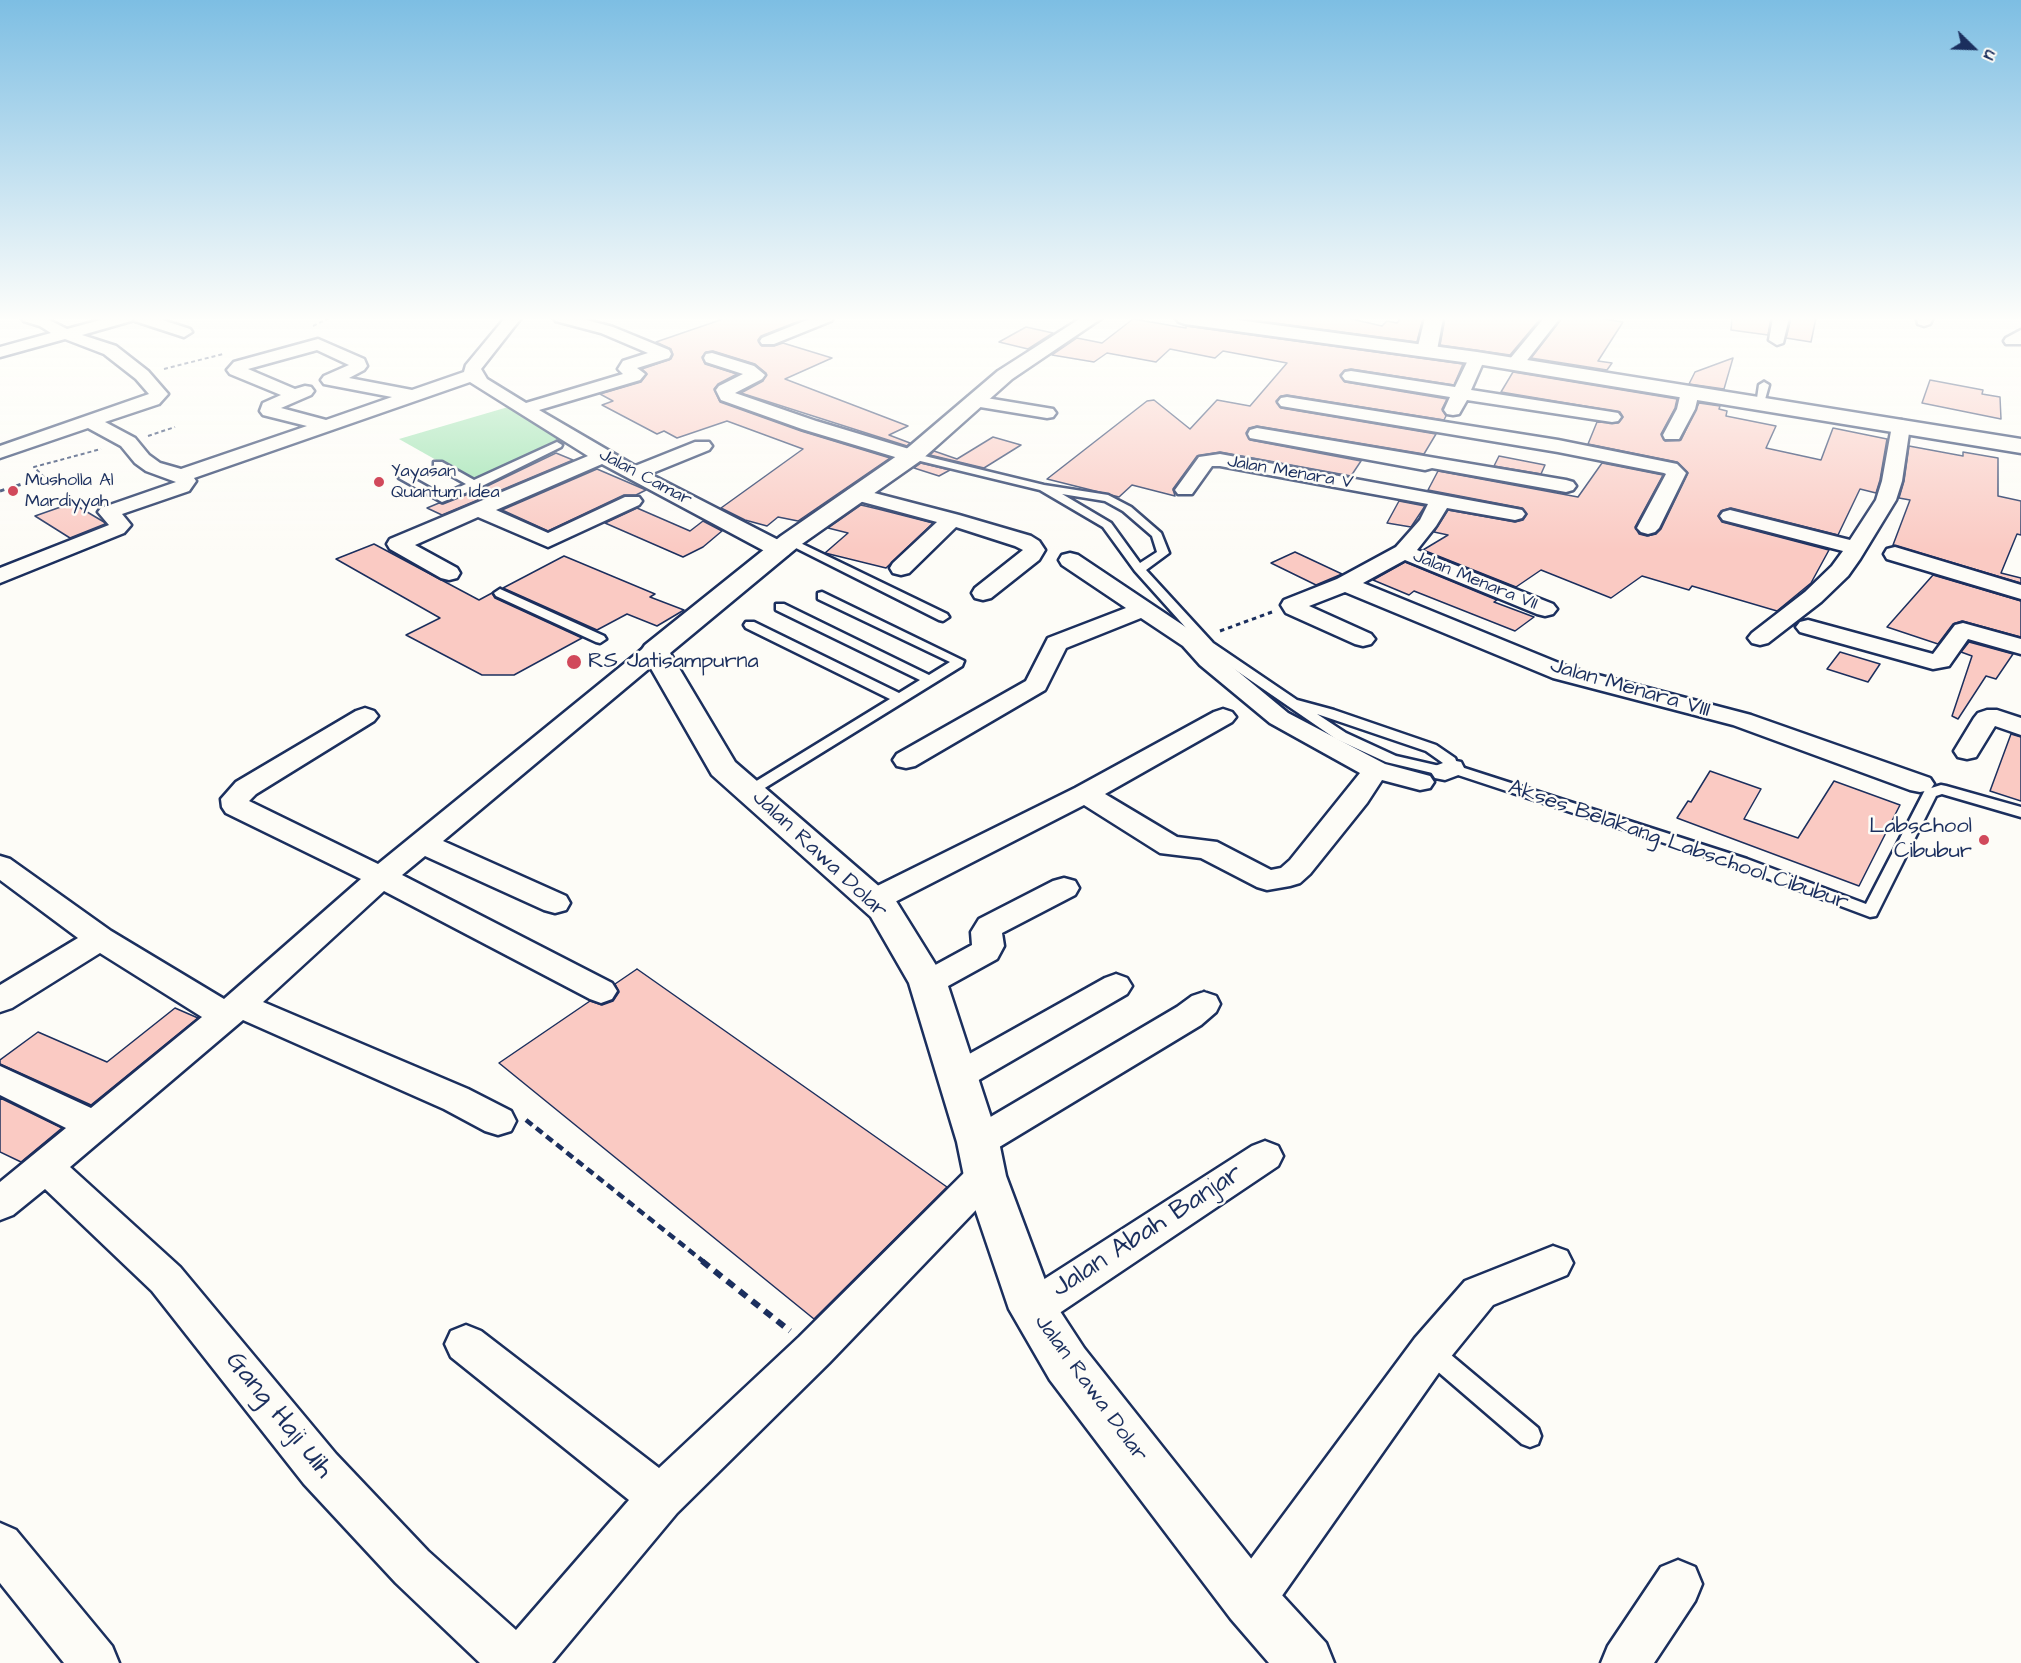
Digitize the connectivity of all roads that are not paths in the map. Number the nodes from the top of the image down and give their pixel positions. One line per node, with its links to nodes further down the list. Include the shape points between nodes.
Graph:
1 (157, 396): 17 (street)
2 (294, 396): 18 (street, via 269,407 269,411)
3 (410, 396): 18 (street)
4 (504, 396): 14 (street, Jalan Camar)
5 (569, 396): 14 (street)
6 (727, 396): 28 (street)
7 (979, 396): 12 (street)
8 (1459, 396): 20 (street)
9 (1482, 396): 16 (street)
10 (1689, 396): 22 (street)
11 (1768, 396): 19 (street)
12 (974, 400): 15 (street); 28 (street)
13 (1287, 402): 20 (street)
14 (525, 409): 23 (street, Jalan Camar)
15 (1047, 413)
16 (1612, 417)
17 (89, 421): 26 (street); 32 (street, via 128,442 153,467)
18 (324, 425): 32 (street)
19 (1901, 426): 25 (street); 48 (street, via 1886,500)
20 (1446, 428): 29 (street); 46 (street, via 1674,469 1674,479)
21 (1257, 434): 29 (street)
22 (1672, 435)
23 (564, 442): 27 (street, Jalan Camar); 34 (lane)
24 (702, 446): 31 (street)
25 (2021, 446)
26 (0, 452)
27 (603, 456): 31 (street, Jalan Camar); 42 (street)
28 (912, 456): 36 (lane); 38 (street)
29 (1426, 462): 35 (street); 39 (street)
30 (438, 464): 34 (lane)
31 (636, 473): 47 (street, Jalan Camar)
32 (181, 476): 55 (street, via 186,481 182,487 108,512 121,525 117,529)
33 (404, 477): 34 (lane, via 442,499)
34 (476, 485)
35 (1566, 486)
36 (1044, 488): 53 (lane, Akses Belakang Labschool Cibubur, via 1107,525); 53 (lane, via 1108,498 1127,509 1157,535 1163,553)
37 (1185, 490): 39 (street, Jalan Menara V, via 1206,461 1212,460)
38 (855, 494): 45 (street); 47 (street)
39 (1409, 495): 40 (street)
40 (1440, 500): 43 (street); 49 (street, via 1430,522)
41 (632, 501): 42 (street, via 548,541)
42 (478, 510): 54 (street, via 398,544)
43 (1515, 514)
44 (1730, 516): 48 (street)
45 (952, 519): 52 (street); 57 (street, via 1023,541 1034,550)
46 (1648, 528)
47 (785, 545): 64 (lane); 71 (street)
48 (1855, 548): 67 (street, via 1840,571 1813,597)
49 (1404, 552): 56 (street); 62 (street, Jalan Menara VII)
50 (1895, 554): 58 (street)
51 (1070, 561): 63 (street)
52 (901, 568)
53 (1139, 569): 74 (lane, Akses Belakang Labschool Cibubur, via 1206,642)
54 (449, 573)
55 (0, 576)
56 (1345, 584): 69 (street, via 1293,606); 83 (street, Jalan Menara VIII, via 1562,673 1742,720)
57 (983, 592)
58 (2021, 592)
59 (500, 593): 68 (lane)
60 (822, 596): 72 (lane, via 958,661)
61 (780, 607): 72 (lane)
62 (1545, 609)
63 (1142, 610): 79 (street, via 1056,643 1036,685); 80 (street, via 1191,640 1209,660 1280,718)
64 (943, 616)
65 (750, 625): 73 (lane)
66 (1808, 627): 70 (street, via 1933,662 1940,661 1963,630)
67 (1760, 638)
68 (600, 639)
69 (1363, 639)
70 (2021, 647)
71 (655, 651): 84 (street, Jalan Rawa Dolar, via 723,768); 88 (street)
72 (928, 679): 73 (lane)
73 (898, 698): 84 (lane)
74 (1295, 704): 81 (lane, Akses Belakang Labschool Cibubur, via 1341,736 1390,759); 81 (lane, Akses Belakang Labschool Cibubur, via 1431,748 1450,761)
75 (365, 716): 90 (street, via 246,788 234,804)
76 (1223, 717): 85 (street)
77 (2021, 727): 78 (street, via 1987,718)
78 (1967, 751)
79 (906, 760)
80 (1375, 770): 82 (street); 85 (street, via 1300,867 1290,876 1268,880 1207,849 1170,846)
81 (1448, 770): 83 (lane, Akses Belakang Labschool Cibubur, via 1742,863 1869,912)
82 (1420, 782)
83 (1931, 786): 86 (lane)
84 (750, 791): 93 (street, Jalan Rawa Dolar)
85 (1085, 794): 93 (street)
86 (2021, 812)
87 (1026, 838): 93 (street)
88 (422, 843): 90 (street); 92 (street)
89 (0, 866): 94 (street)
90 (381, 878): 97 (street); 100 (street)
91 (1064, 888): 95 (street, via 990,926 986,932 986,951)
92 (555, 903)
93 (879, 905): 95 (street, Jalan Rawa Dolar)
94 (100, 939): 98 (street); 100 (street)
95 (928, 983): 101 (street, Jalan Rawa Dolar)
96 (1116, 986): 101 (street)
97 (602, 992)
98 (0, 1000)
99 (1204, 1004): 106 (street)
100 (233, 1010): 103 (street, via 456,1099); 104 (street)
101 (958, 1076): 106 (street, Jalan Rawa Dolar)
102 (0, 1079): 104 (street)
103 (498, 1121)
104 (94, 1126): 107 (street)
105 (1265, 1156): 110 (street, Jalan Abah Banjar)
106 (982, 1159): 110 (street, Jalan Rawa Dolar); 114 (street, via 814,1350)
107 (45, 1166): 108 (street); 119 (street, Gang Haji Uih, via 166,1279 320,1469 412,1567)
108 (0, 1204)
109 (1552, 1263): 112 (street, via 1479,1293)
110 (1032, 1309): 117 (street, Jalan Rawa Dolar, via 1067,1364)
111 (466, 1344): 114 (street)
112 (1430, 1352): 113 (lane); 117 (street)
113 (1530, 1436)
114 (661, 1497): 119 (street)
115 (0, 1546): 118 (street)
116 (1678, 1584): 121 (street)
117 (1250, 1600): 120 (street, Jalan Rawa Dolar)
118 (94, 1663)
119 (518, 1663)
120 (1306, 1663)
121 (1625, 1663)

